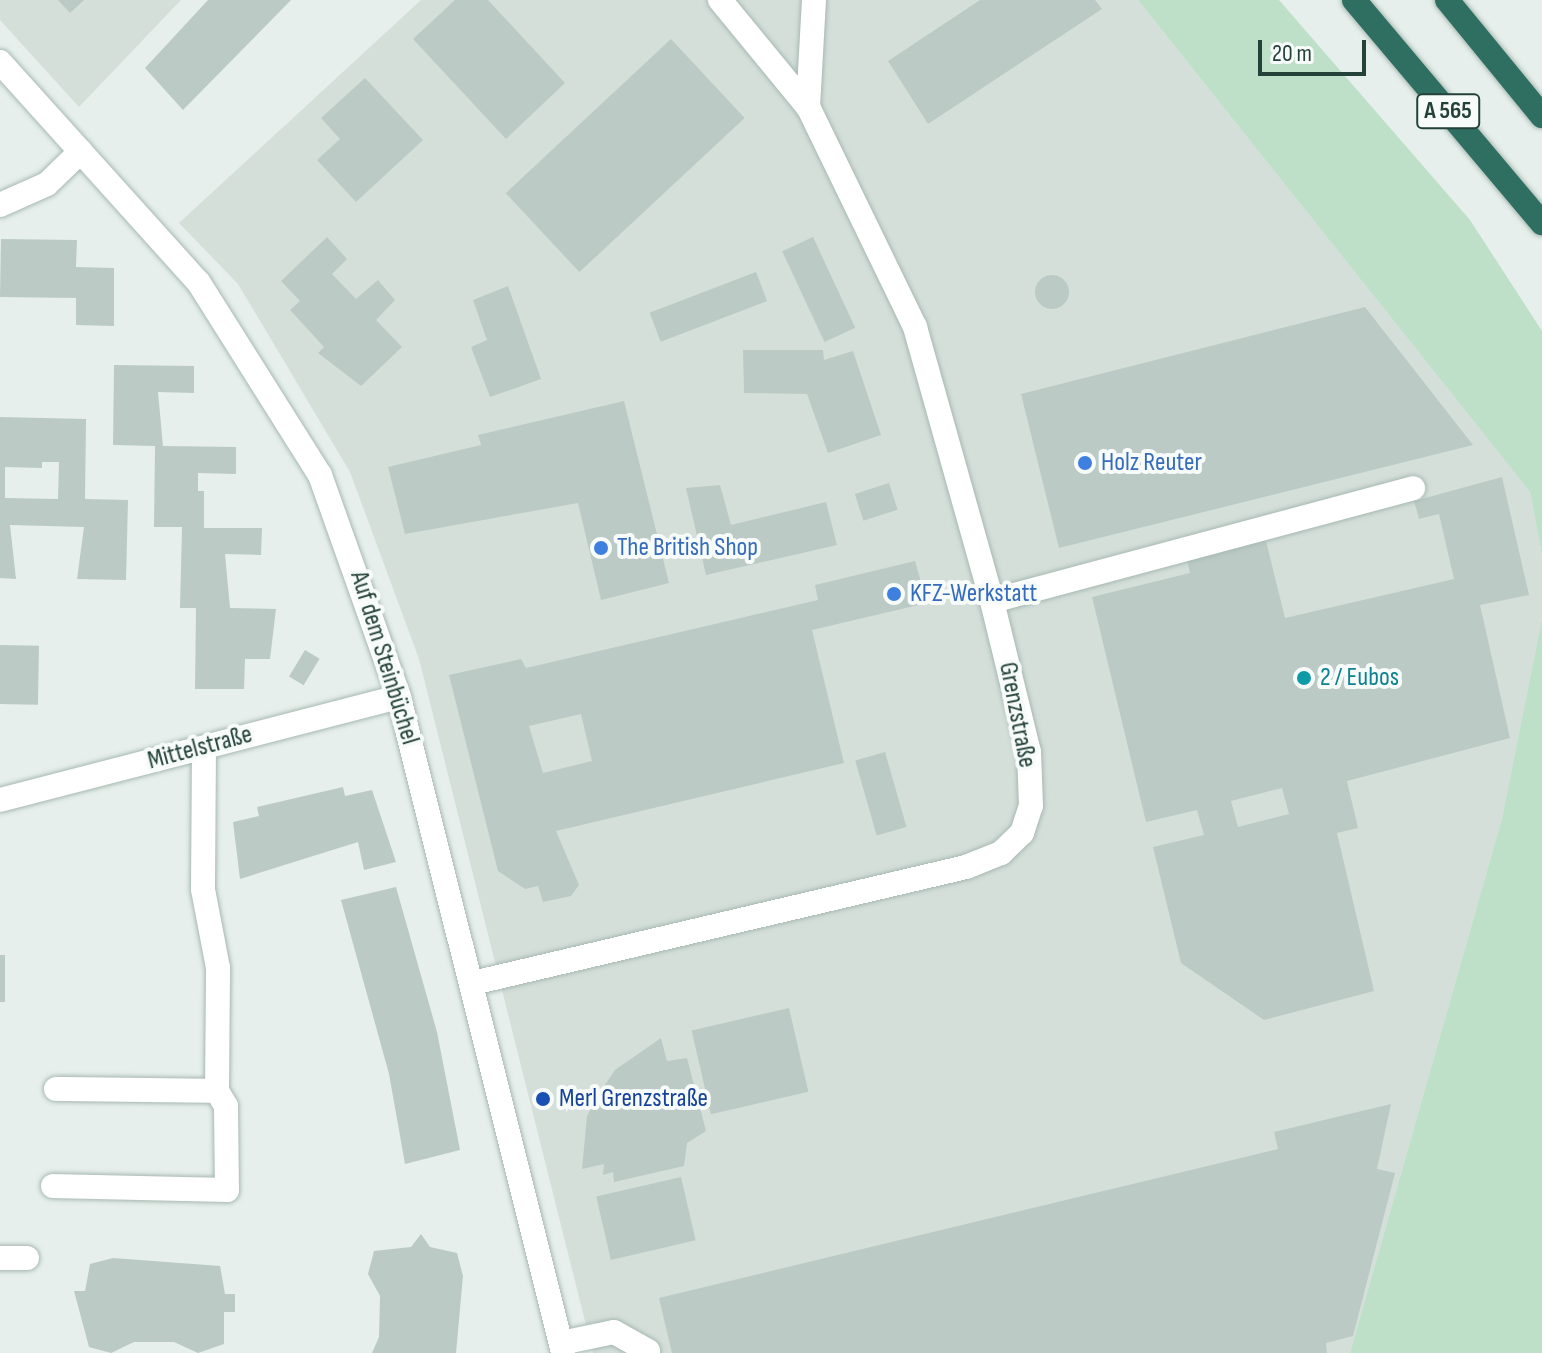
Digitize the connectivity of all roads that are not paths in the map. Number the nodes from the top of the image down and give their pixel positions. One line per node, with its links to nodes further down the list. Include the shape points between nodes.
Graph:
1 (720, 0): 6 (street, Grenzstraße)
2 (814, 0): 6 (street, Grenzstraße)
3 (1354, 0): 10 (highway, A 565)
4 (1447, 0): 7 (highway, A 565)
5 (0, 62): 8 (street, Auf dem Steinbüchel)
6 (808, 107): 12 (street, Grenzstraße, via 915,327)
7 (1542, 116)
8 (81, 151): 9 (street, via 47,184); 13 (street, Auf dem Steinbüchel, via 199,283 320,475)
9 (0, 205)
10 (1542, 223)
11 (1413, 488): 12 (street)
12 (992, 601): 16 (street, Grenzstraße, via 1029,752 1030,792 1022,833 1001,853)
13 (399, 697): 14 (street, Mittelstraße); 16 (street, Auf dem Steinbüchel)
14 (204, 748): 15 (street, Mittelstraße); 18 (street, via 203,889 218,968)
15 (0, 800)
16 (473, 983): 22 (street, Auf dem Steinbüchel)
17 (56, 1089): 18 (street)
18 (217, 1091): 19 (street, via 226,1106 227,1190)
19 (53, 1186)
20 (0, 1258): 21 (street)
21 (27, 1258)
22 (562, 1348): 23 (street, via 614,1332)
23 (648, 1351)

